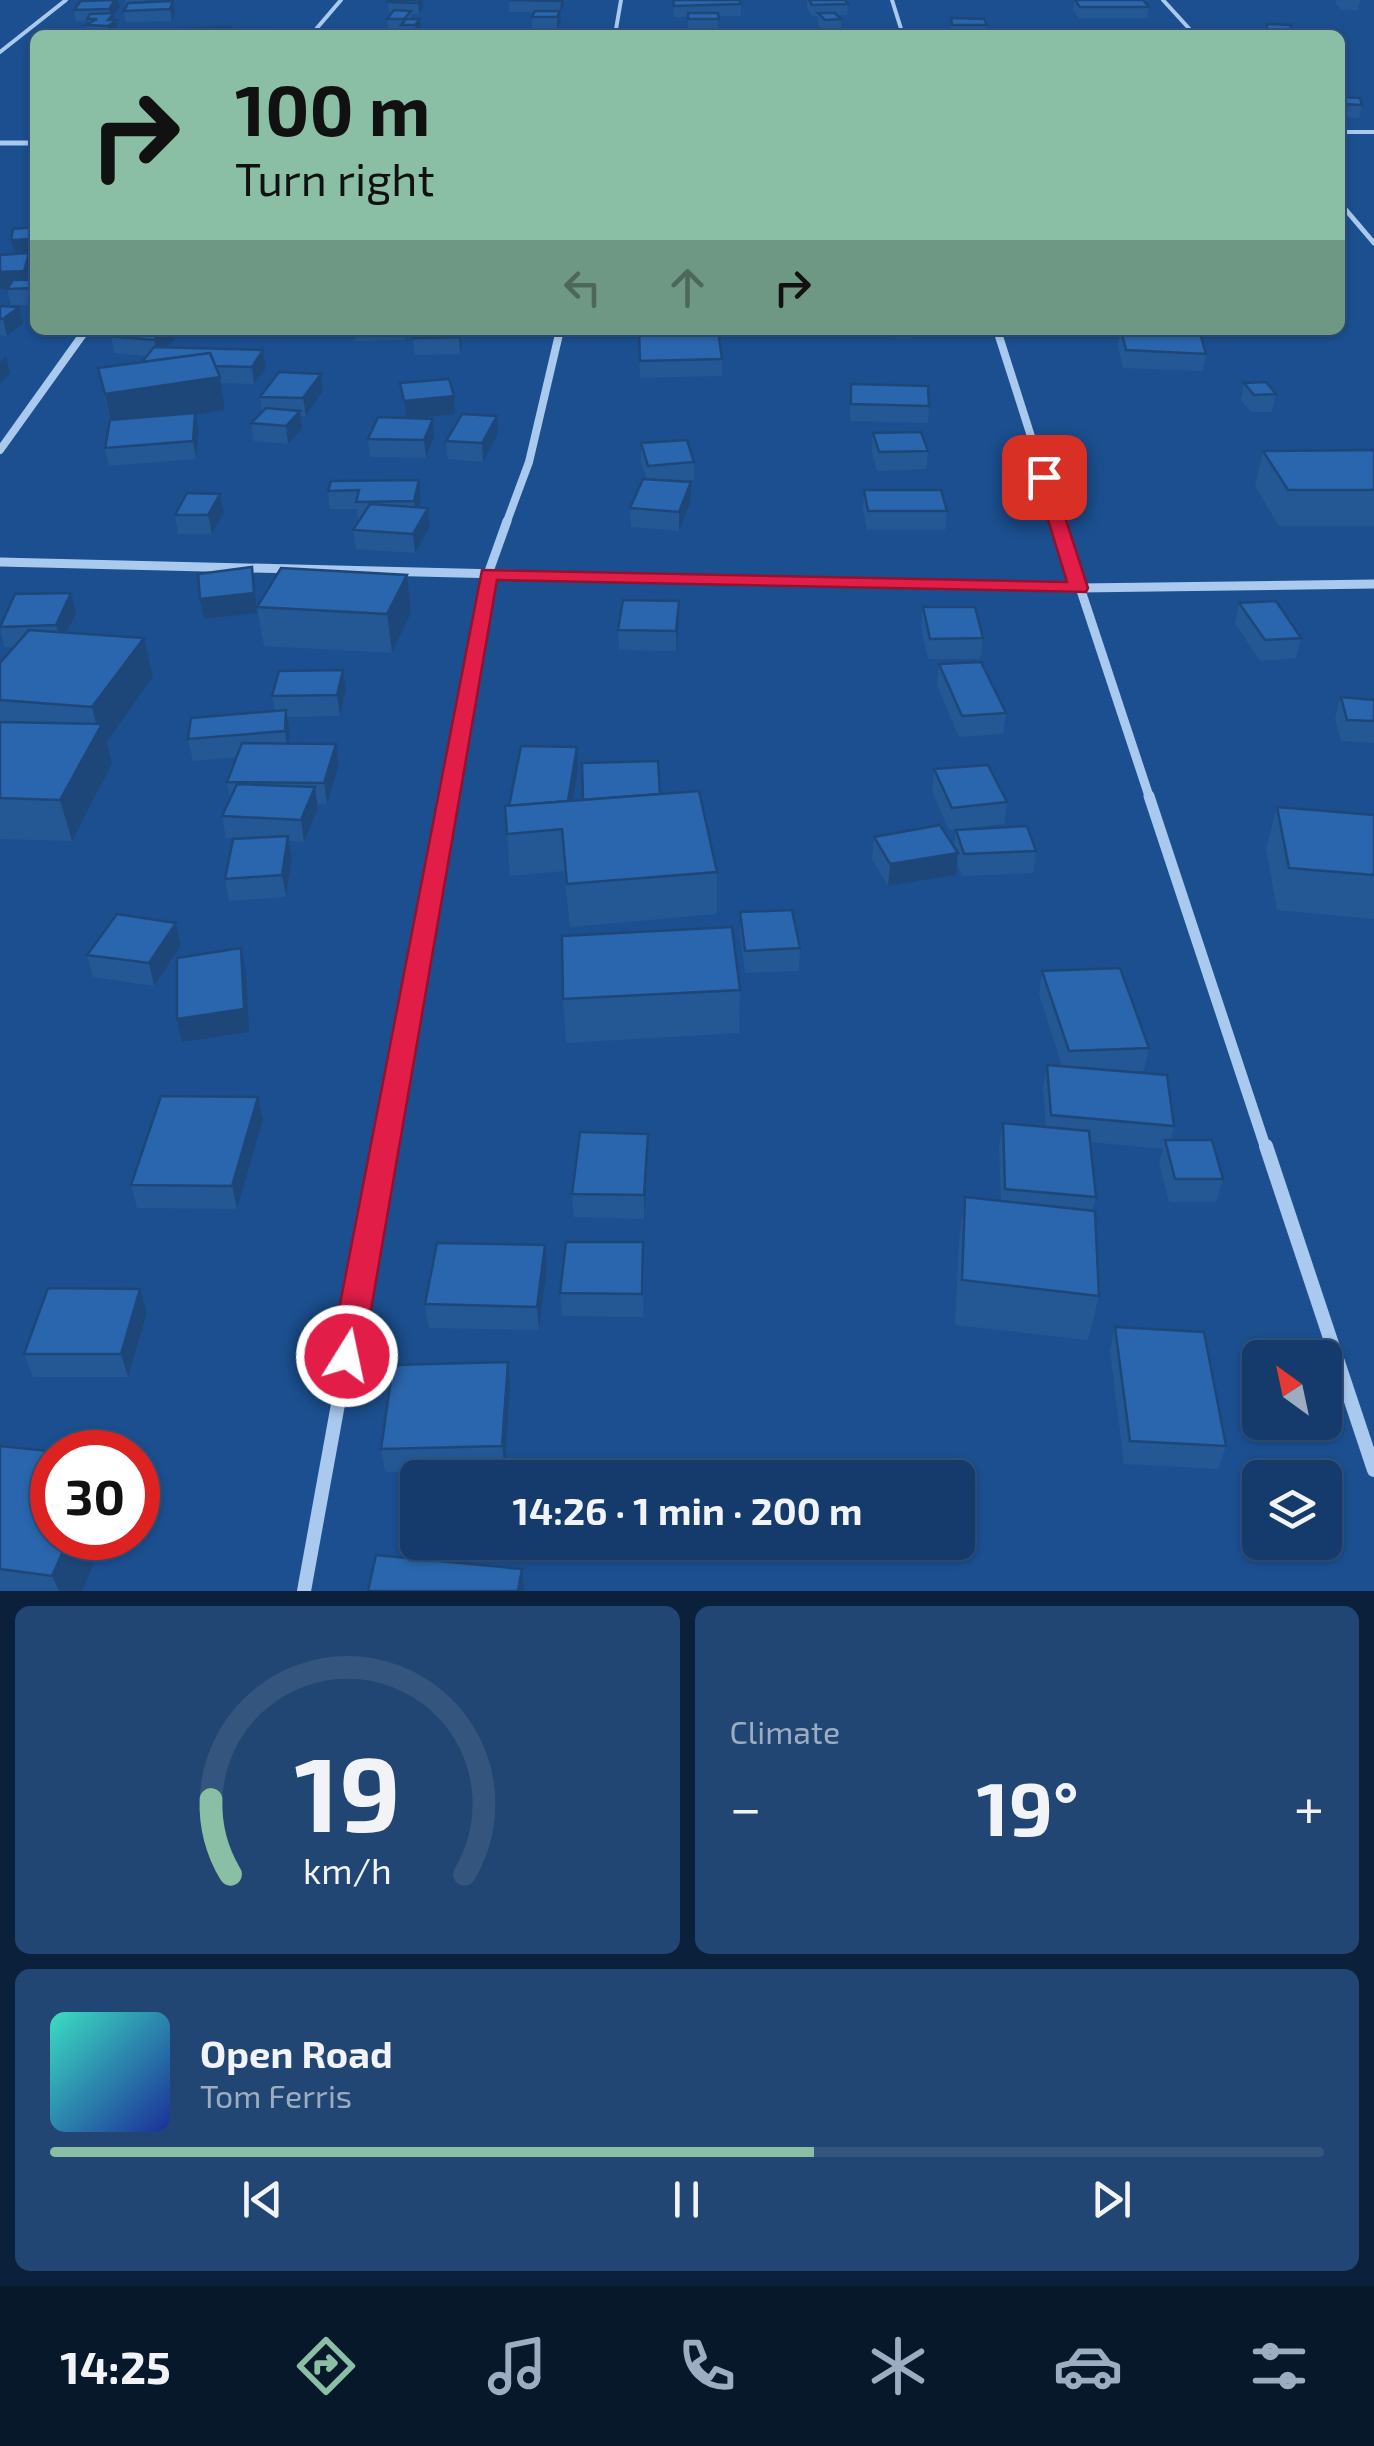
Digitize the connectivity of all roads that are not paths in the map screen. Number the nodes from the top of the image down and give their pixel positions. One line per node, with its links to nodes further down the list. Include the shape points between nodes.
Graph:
1 (66, 0): 10 (street)
2 (340, 0): 6 (street)
3 (621, 0): 7 (street)
4 (892, 0): 8 (street)
5 (1163, 0): 9 (street)
6 (315, 30)
7 (617, 30)
8 (901, 30)
9 (1190, 30)
10 (0, 52)
11 (1345, 132): 12 (street)
12 (1374, 132)
13 (0, 143): 14 (street)
14 (30, 143)
15 (1345, 209): 16 (street)
16 (1374, 243)
17 (82, 335): 20 (street)
18 (559, 335): 22 (street, via 529,462)
19 (999, 335): 24 (street)
20 (0, 450)
21 (0, 562): 22 (street)
22 (488, 574): 24 (street); 26 (street)
23 (1374, 584): 24 (street)
24 (1079, 588): 25 (street)
25 (1374, 1470)
26 (304, 1591)

